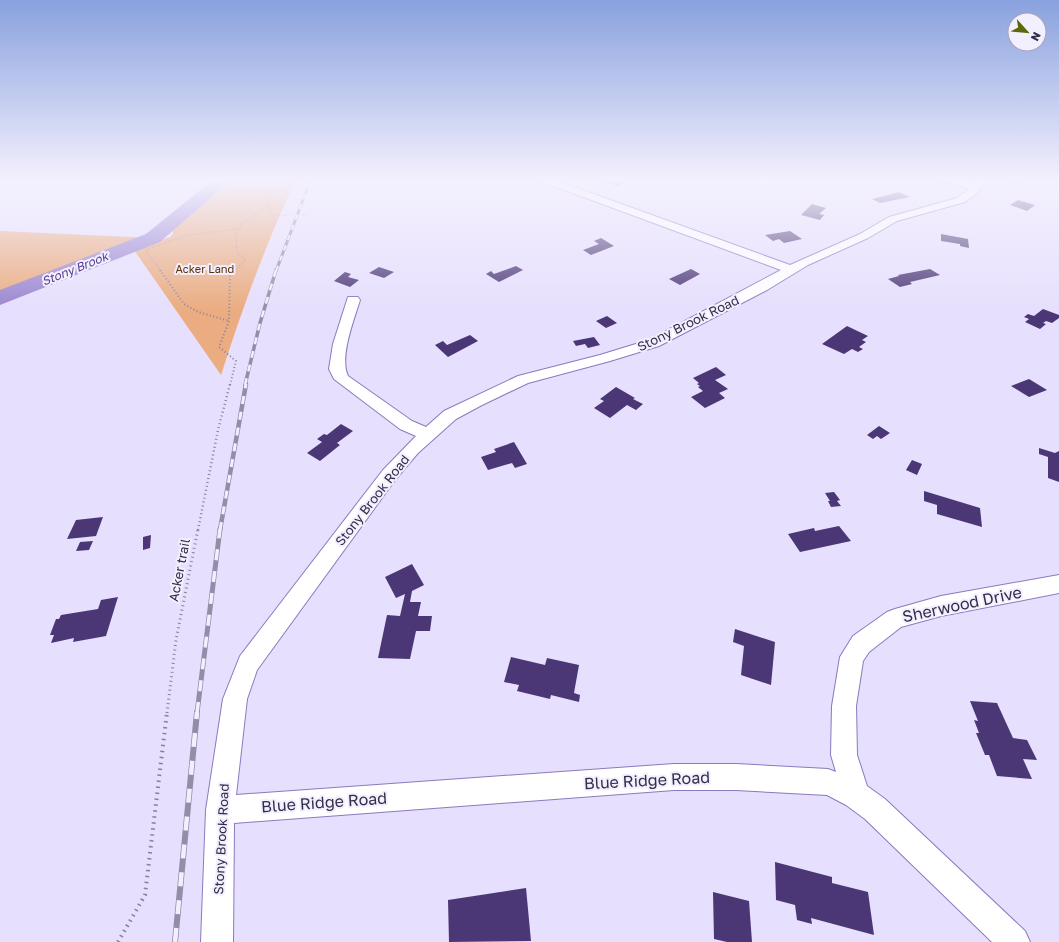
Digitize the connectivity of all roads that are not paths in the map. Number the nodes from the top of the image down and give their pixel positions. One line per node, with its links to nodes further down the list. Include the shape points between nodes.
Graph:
1 (660, 223): 3 (street)
2 (888, 223): 3 (street, Stony Brook Road)
3 (790, 269): 5 (street, Stony Brook Road, via 762,287 654,343 523,379 450,415)
4 (353, 300): 5 (street, via 336,369 342,379 406,425)
5 (429, 434): 8 (street, Stony Brook Road, via 389,474 248,664 235,699)
6 (1059, 584): 7 (street, Sherwood Drive, via 941,606 894,619 861,644 852,657 844,706 844,755)
7 (856, 795): 8 (street, Blue Ridge Road, via 828,782 736,777 674,777); 10 (street, Blue Ridge Road)
8 (220, 810): 9 (street, Stony Brook Road)
9 (217, 942)
10 (1014, 942)

